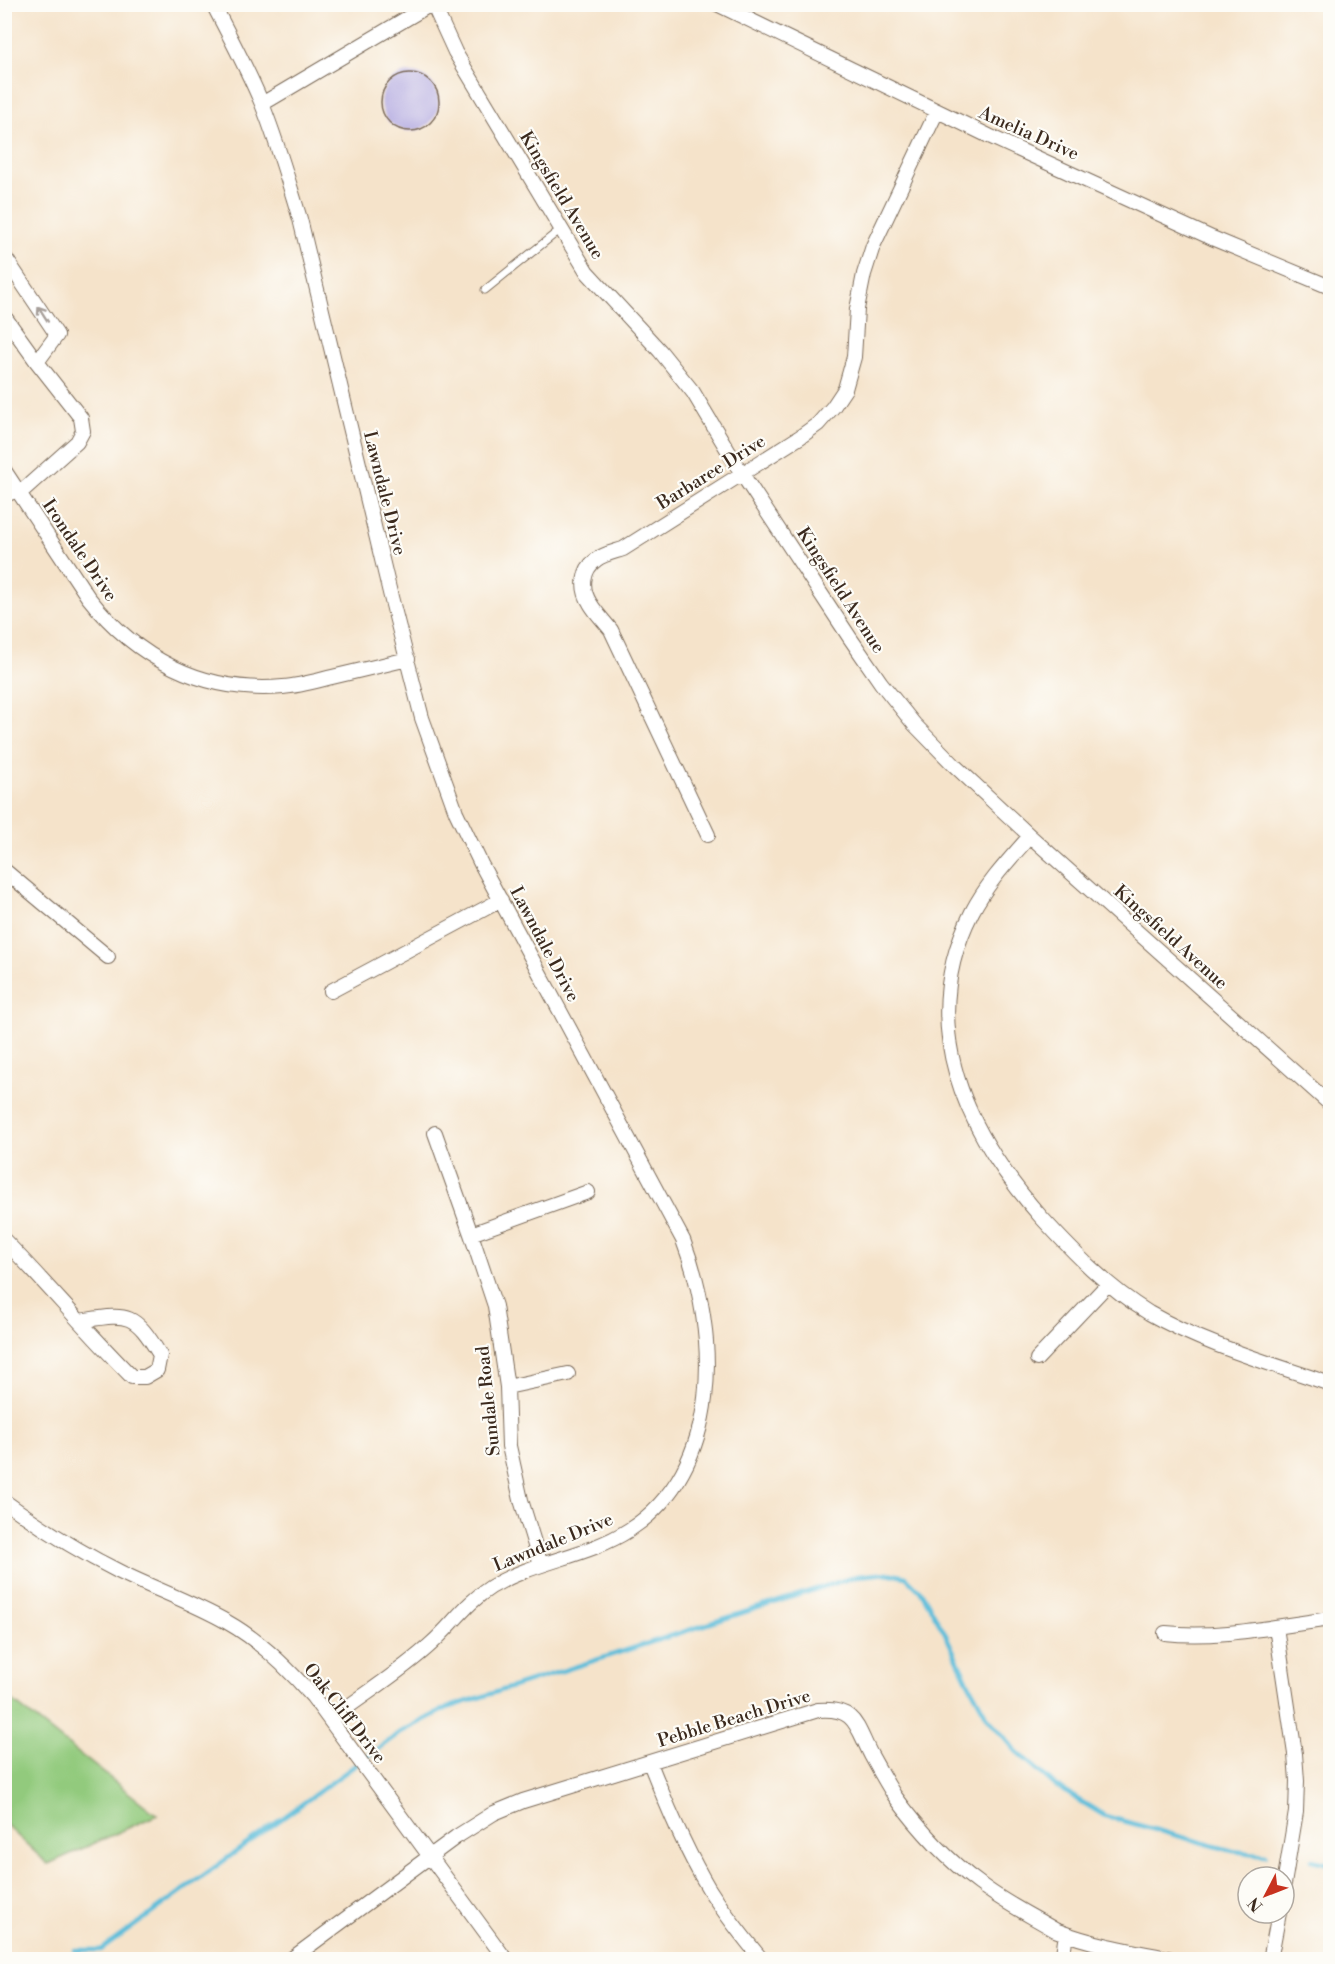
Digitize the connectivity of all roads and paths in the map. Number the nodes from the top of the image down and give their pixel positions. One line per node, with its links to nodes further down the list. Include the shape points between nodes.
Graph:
1 (213, 4): 4 (street, Lawndale Drive)
2 (432, 4): 4 (street); 6 (street, Kingsfield Avenue, via 455,52)
3 (717, 4): 5 (street, Amelia Drive)
4 (262, 104): 16 (street, Lawndale Drive, via 300,219)
5 (937, 111): 8 (street, Amelia Drive, via 1222,242); 13 (street, Barbaree Drive, via 873,246 857,309 855,357 845,389 818,424)
6 (561, 229): 9 (lane); 13 (street, Kingsfield Avenue, via 587,272 693,392)
7 (4, 256): 11 (street, one-way to 7, via 57,335)
8 (1330, 287)
9 (485, 290)
10 (4, 316): 11 (street)
11 (37, 362): 14 (street, via 81,418 83,430 77,442)
12 (4, 470): 14 (street, Irondale Drive)
13 (742, 474): 17 (street, Barbaree Drive, via 623,549 601,556 588,568 583,585 590,604 611,630); 18 (street, Kingsfield Avenue, via 881,683 922,733)
14 (20, 493): 15 (lane); 16 (street, Irondale Drive, via 103,616 162,663 231,686 262,688 300,684)
15 (4, 500)
16 (408, 659): 20 (street, Lawndale Drive, via 422,718 443,778)
17 (708, 835)
18 (1030, 836): 23 (street, Kingsfield Avenue); 28 (street, via 986,889 962,933 948,994 950,1049 978,1131 998,1164 1017,1190)
19 (4, 870): 21 (street)
20 (501, 900): 22 (street); 35 (street, Lawndale Drive, via 683,1240 699,1289 708,1358 706,1392 693,1452 664,1500 629,1530)
21 (108, 957)
22 (331, 991)
23 (1330, 1104)
24 (435, 1133): 26 (street, Sundale Road)
25 (588, 1192): 26 (street)
26 (471, 1234): 33 (street, Sundale Road, via 495,1306)
27 (4, 1240): 29 (street)
28 (1108, 1284): 30 (street); 32 (street, via 1175,1325)
29 (79, 1321): 29 (street, via 132,1377 145,1377 157,1370 160,1354 136,1321 118,1316)
30 (1037, 1359)
31 (568, 1374): 33 (street)
32 (1330, 1384)
33 (507, 1388): 35 (street, Sundale Road, via 509,1446)
34 (4, 1501): 39 (street, Oak Cliff Drive, via 84,1553 228,1622 283,1665)
35 (541, 1565): 39 (street, Lawndale Drive, via 512,1574 488,1589 466,1606 434,1642)
36 (1330, 1619): 37 (street)
37 (1276, 1626): 38 (street, via 1199,1635); 42 (street, via 1297,1781)
38 (1165, 1633)
39 (330, 1720): 41 (street, Oak Cliff Drive)
40 (650, 1762): 41 (street, Pebble Beach Drive, via 494,1813); 44 (street, Pebble Beach Drive, via 818,1710 843,1712 859,1726 892,1792 934,1843 981,1886); 47 (street, via 710,1889)
41 (430, 1856): 45 (street, Pebble Beach Drive); 46 (street, Oak Cliff Drive)
42 (1287, 1865)
43 (1277, 1925): 50 (street)
44 (1066, 1935): 48 (street); 49 (street, Pebble Beach Drive)
45 (290, 1959)
46 (506, 1959)
47 (762, 1959)
48 (1062, 1959)
49 (1178, 1959)
50 (1270, 1959)

